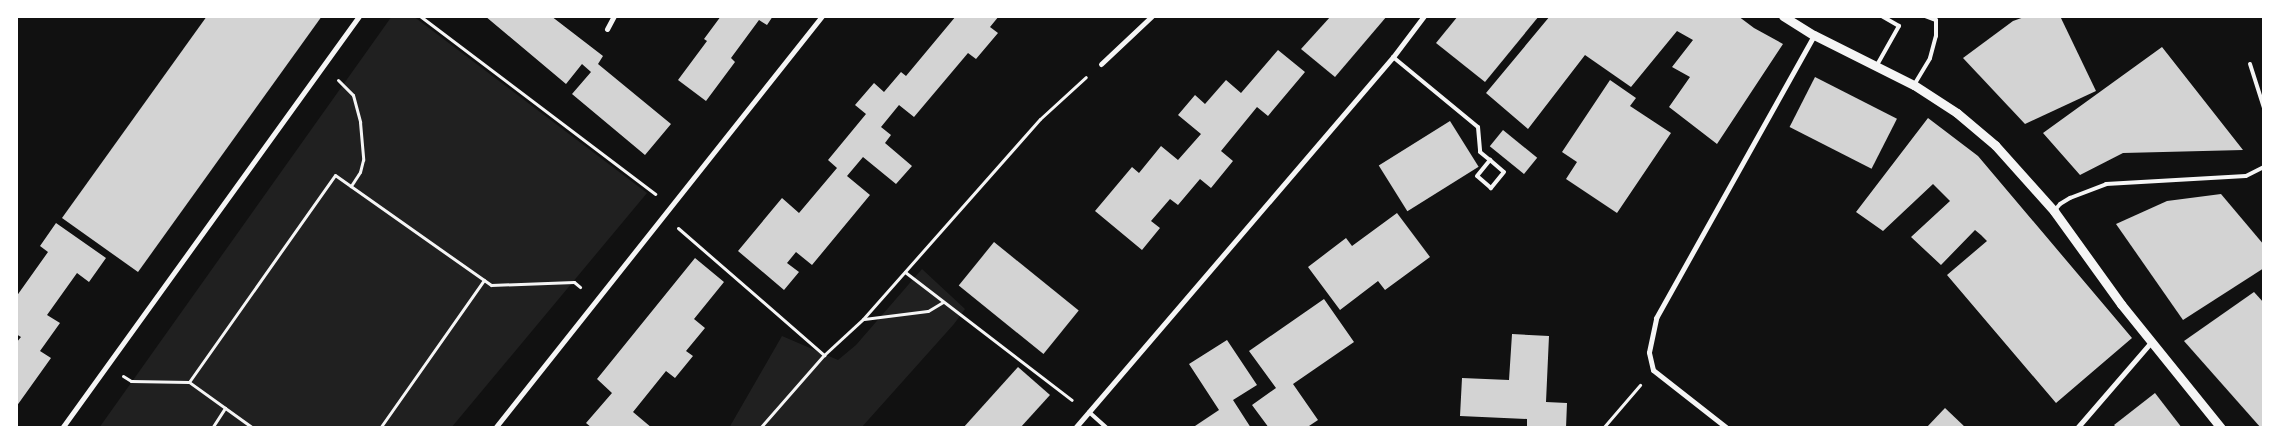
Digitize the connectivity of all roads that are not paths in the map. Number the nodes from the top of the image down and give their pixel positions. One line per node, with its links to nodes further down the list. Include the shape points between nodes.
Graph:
1 (358, 16): 22 (street)
2 (614, 16): 9 (street)
3 (822, 16): 23 (street)
4 (1152, 16): 12 (street)
5 (1424, 16): 11 (street)
6 (1783, 16): 10 (street)
7 (1882, 16): 14 (lane, via 1899,26)
8 (1925, 16): 15 (lane, via 1936,20 1936,36 1930,58)
9 (608, 29)
10 (1814, 35): 14 (street); 26 (street, via 1656,318 1649,352 1652,370)
11 (1393, 57): 17 (lane, via 1478,127 1480,152); 21 (street)
12 (1101, 64)
13 (2250, 64): 16 (lane)
14 (1876, 67): 15 (street)
15 (1914, 85): 19 (street, via 1957,113 1995,145)
16 (2264, 108)
17 (1490, 160): 17 (lane, via 1504,172 1491,188 1477,176)
18 (2264, 167): 19 (lane, via 2246,176 2106,184 2070,198)
19 (2054, 211): 20 (street, via 2121,304)
20 (2153, 341): 27 (street); 28 (street)
21 (1089, 412): 24 (street); 25 (lane)
22 (62, 428)
23 (495, 428)
24 (1075, 428)
25 (1107, 428)
26 (1726, 428)
27 (2077, 428)
28 (2221, 428)

